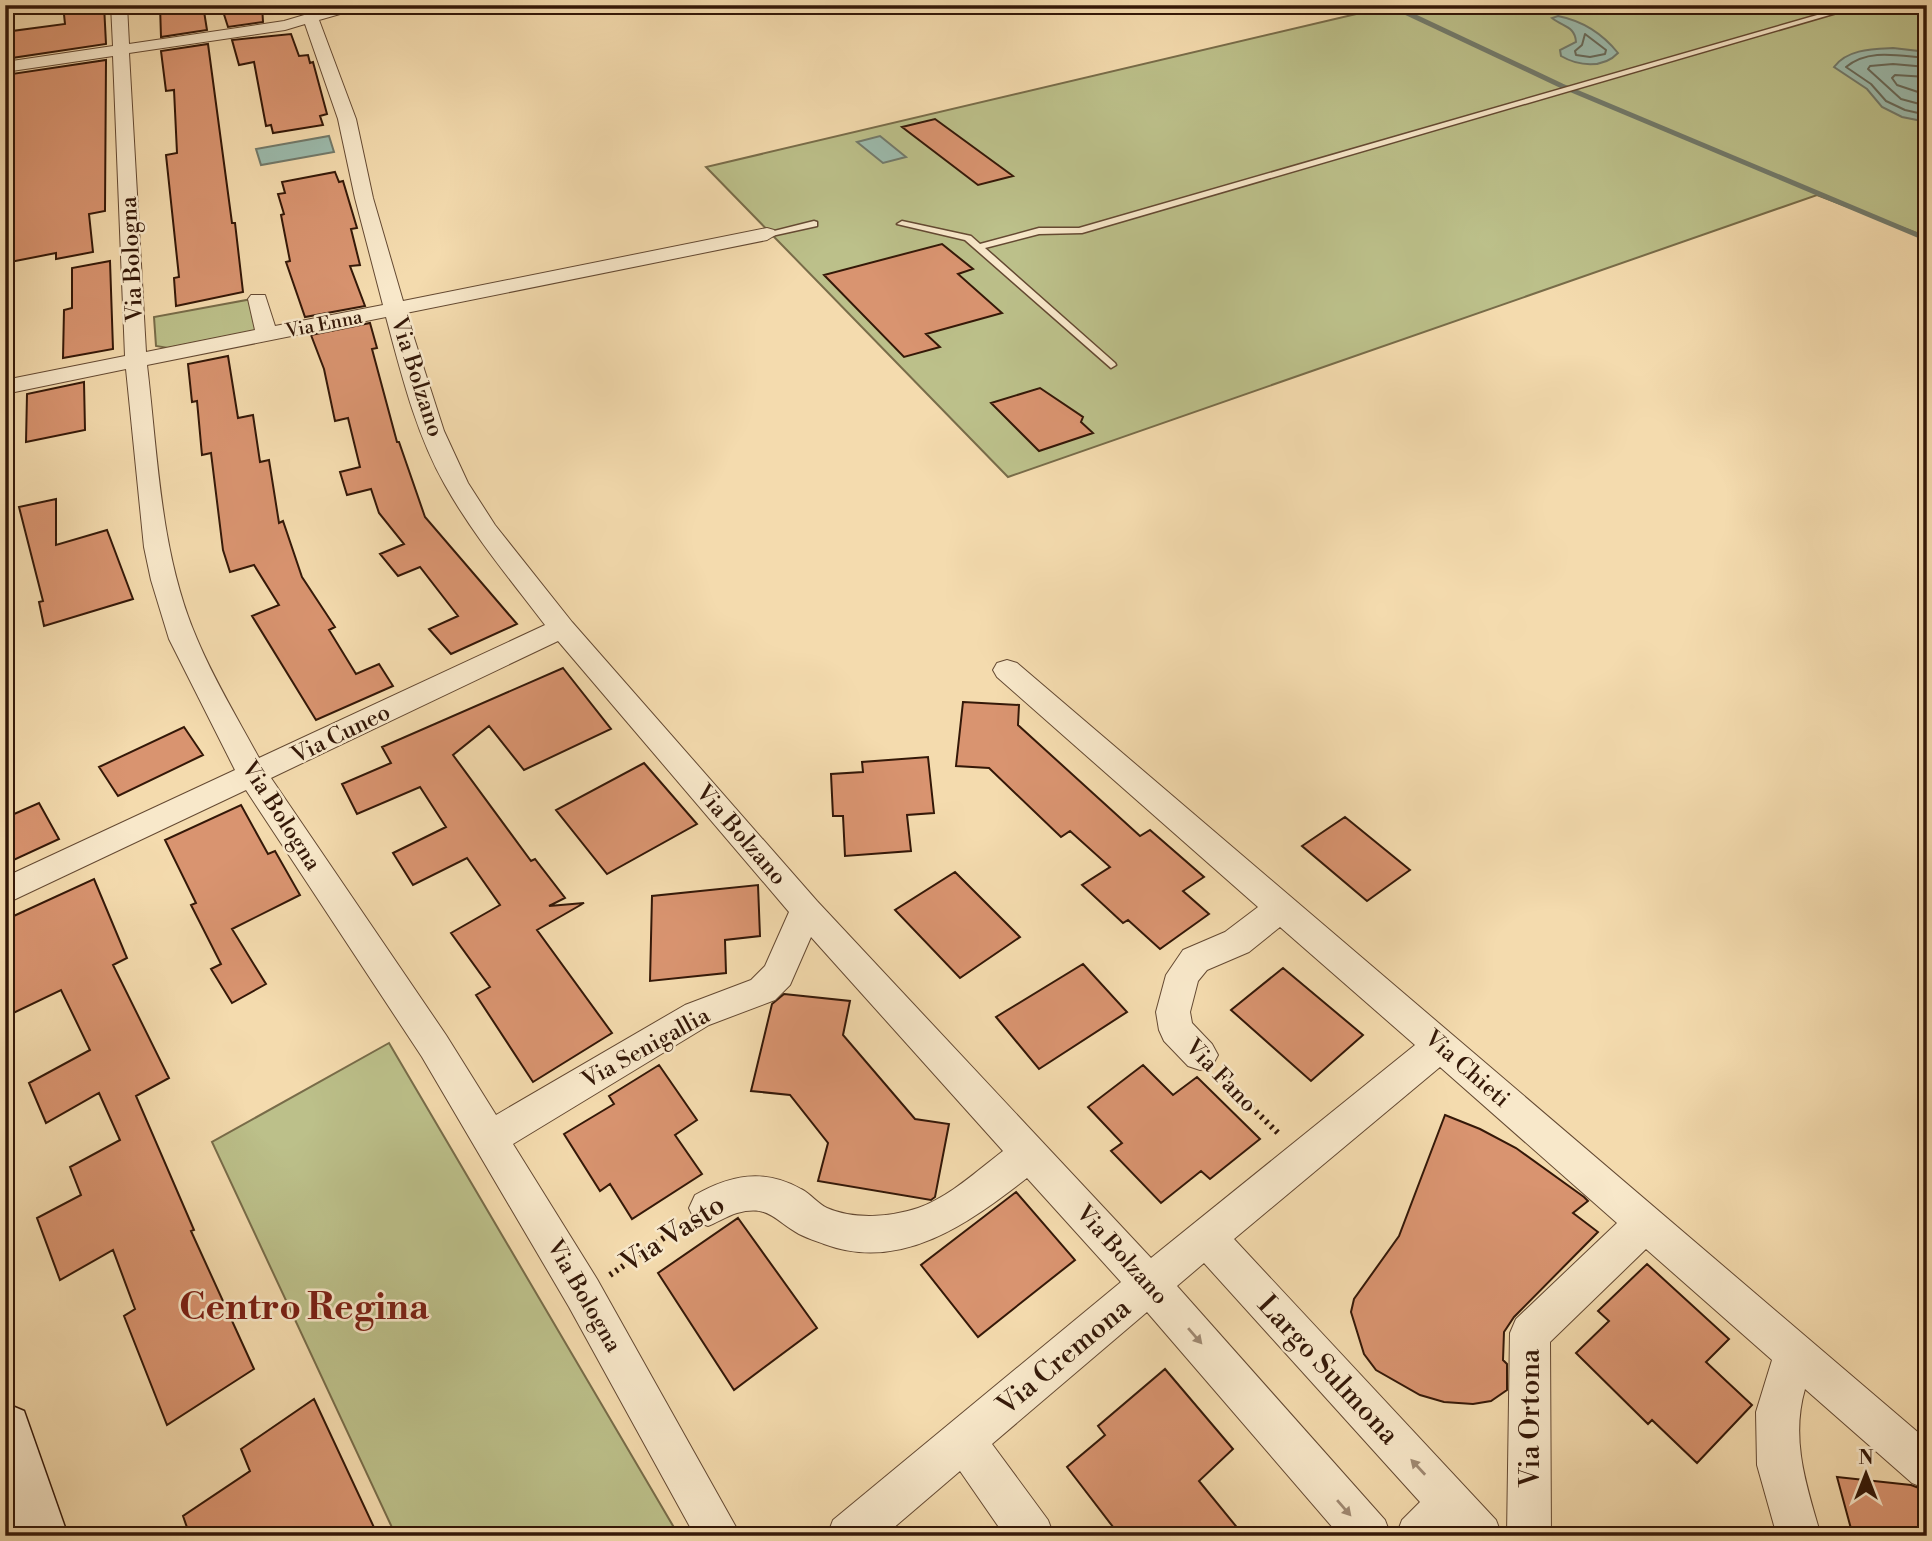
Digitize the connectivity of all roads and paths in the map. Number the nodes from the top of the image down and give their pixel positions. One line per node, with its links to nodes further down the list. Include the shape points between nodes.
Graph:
1 (119, 5): 7 (street, Via Bologna)
2 (356, 5): 6 (street)
3 (1861, 5): 14 (lane, via 1079,231 1039,231)
4 (1906, 5): 5 (path)
5 (1927, 13)
6 (311, 19): 7 (street); 16 (street, Via Bolzano, via 347,118)
7 (122, 50): 8 (street); 18 (street, Via Bologna)
8 (74, 57): 9 (street); 10 (street)
9 (5, 61)
10 (5, 67)
11 (814, 224): 13 (lane)
12 (902, 224): 14 (lane, via 968,238)
13 (767, 234): 16 (street, Via Enna)
14 (978, 247): 19 (lane)
15 (258, 299): 17 (street)
16 (395, 310): 17 (street, Via Enna); 21 (street, Via Bolzano, via 432,431 456,483 486,530)
17 (267, 336): 18 (street, Via Enna)
18 (136, 362): 20 (street, Via Enna); 23 (street, Via Bologna, via 164,580 188,652)
19 (1111, 365)
20 (5, 387)
21 (562, 628): 23 (street, Via Cuneo); 26 (street, Via Bolzano)
22 (1007, 670): 25 (street, Via Chieti)
23 (253, 776): 24 (street, Via Cuneo); 29 (street, Via Bologna, via 434,1046)
24 (5, 891)
25 (1281, 908): 27 (street, Via Chieti); 28 (street, Via Fano, via 1237,942 1195,960 1183,975 1173,1012 1177,1030)
26 (806, 910): 29 (street, Via Senigallia, via 778,975 762,990 697,1015); 30 (street, Via Bolzano)
27 (1441, 1045): 31 (street, Via Cremona); 33 (street, Via Chieti)
28 (1200, 1055): 31 (path, Via Fano)
29 (490, 1138): 36 (street, Via Bologna)
30 (1029, 1154): 32 (street, Via Vasto, via 949,1212 901,1231 864,1234 830,1228 810,1220 780,1197 756,1192 733,1195); 35 (street, Via Bolzano)
31 (1303, 1158): 34 (street, Via Cremona)
32 (708, 1208): 36 (path, Via Vasto)
33 (1644, 1224): 37 (street, Via Chieti); 49 (street, Via Ortona, via 1530,1333)
34 (1206, 1237): 35 (street, Via Cremona); 41 (street, Largo Sulmona, one-way to 34)
35 (1150, 1284): 39 (street, Via Cremona); 46 (street, Via Bolzano, one-way to 46)
36 (583, 1293): 43 (street, Via Bologna)
37 (1794, 1354): 40 (street, Via Chieti); 50 (street, via 1777,1412 1779,1465)
38 (5, 1430): 42 (main road)
39 (964, 1441): 44 (street, Via Cremona); 45 (street)
40 (1927, 1468)
41 (1450, 1503): 47 (street); 48 (street, Largo Sulmona)
42 (38, 1536)
43 (719, 1536)
44 (849, 1536)
45 (1032, 1536)
46 (1369, 1536)
47 (1418, 1536)
48 (1480, 1536)
49 (1530, 1536)
50 (1799, 1536)

